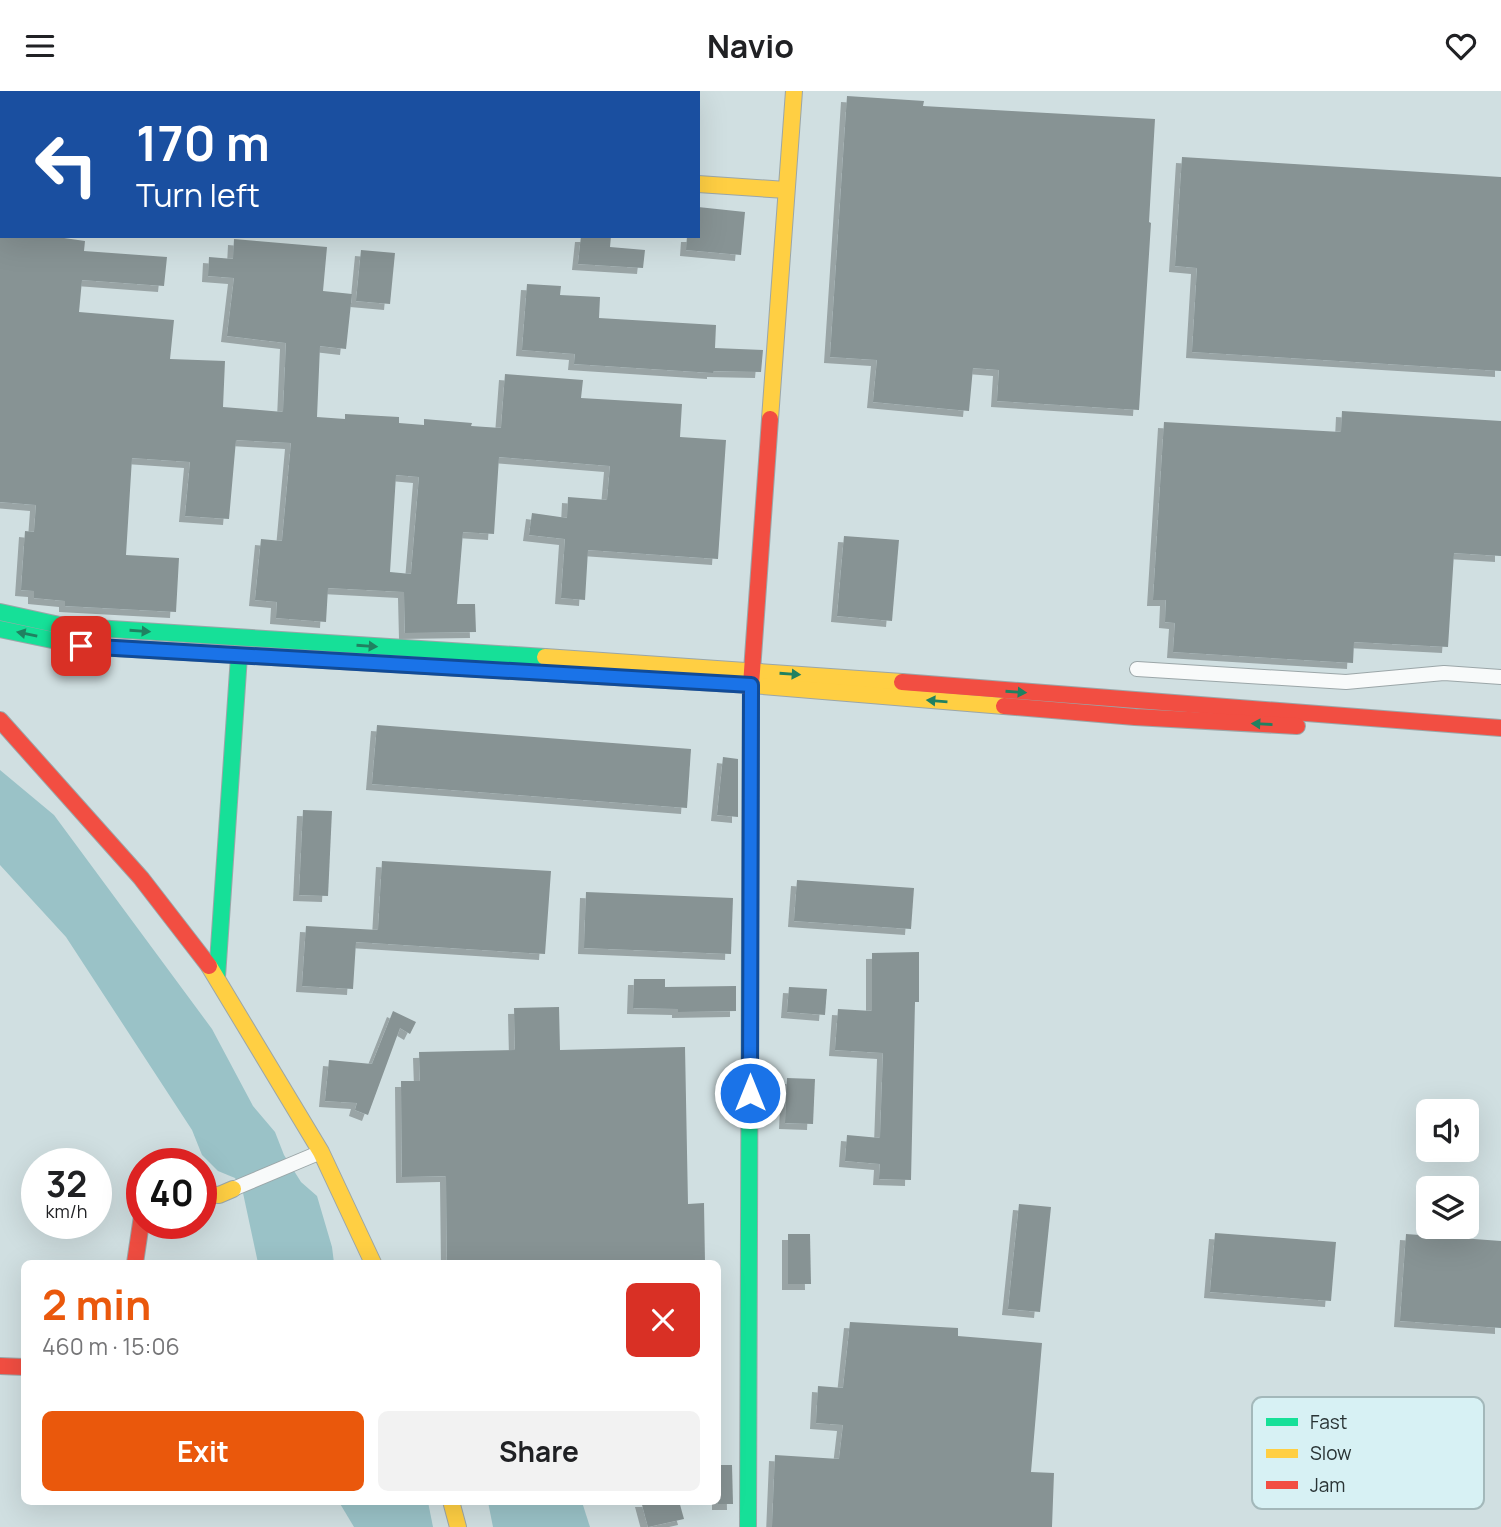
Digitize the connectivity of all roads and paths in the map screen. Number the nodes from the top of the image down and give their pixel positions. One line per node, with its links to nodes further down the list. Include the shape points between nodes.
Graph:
1 (794, 91): 3 (street)
2 (700, 184): 3 (street)
3 (786, 190): 9 (street)
4 (0, 612): 9 (street, one-way to 9, via 64,626)
5 (0, 629): 6 (street, one-way to 5, via 81,646)
6 (239, 656): 9 (street); 13 (street)
7 (1137, 669): 8 (street, via 1346,682 1444,673)
8 (1501, 677)
9 (751, 678): 11 (street, one-way to 11); 12 (street, one-way to 9, via 1135,717); 24 (street)
10 (0, 720): 13 (street, via 141,878)
11 (1501, 728)
12 (1501, 738)
13 (217, 977): 14 (street)
14 (321, 1152): 15 (street); 19 (street)
15 (233, 1189): 16 (street)
16 (217, 1195)
17 (139, 1239): 18 (street)
18 (135, 1260)
19 (372, 1260)
20 (0, 1366): 21 (street)
21 (21, 1367)
22 (452, 1505): 23 (street)
23 (458, 1527)
24 (748, 1527)

